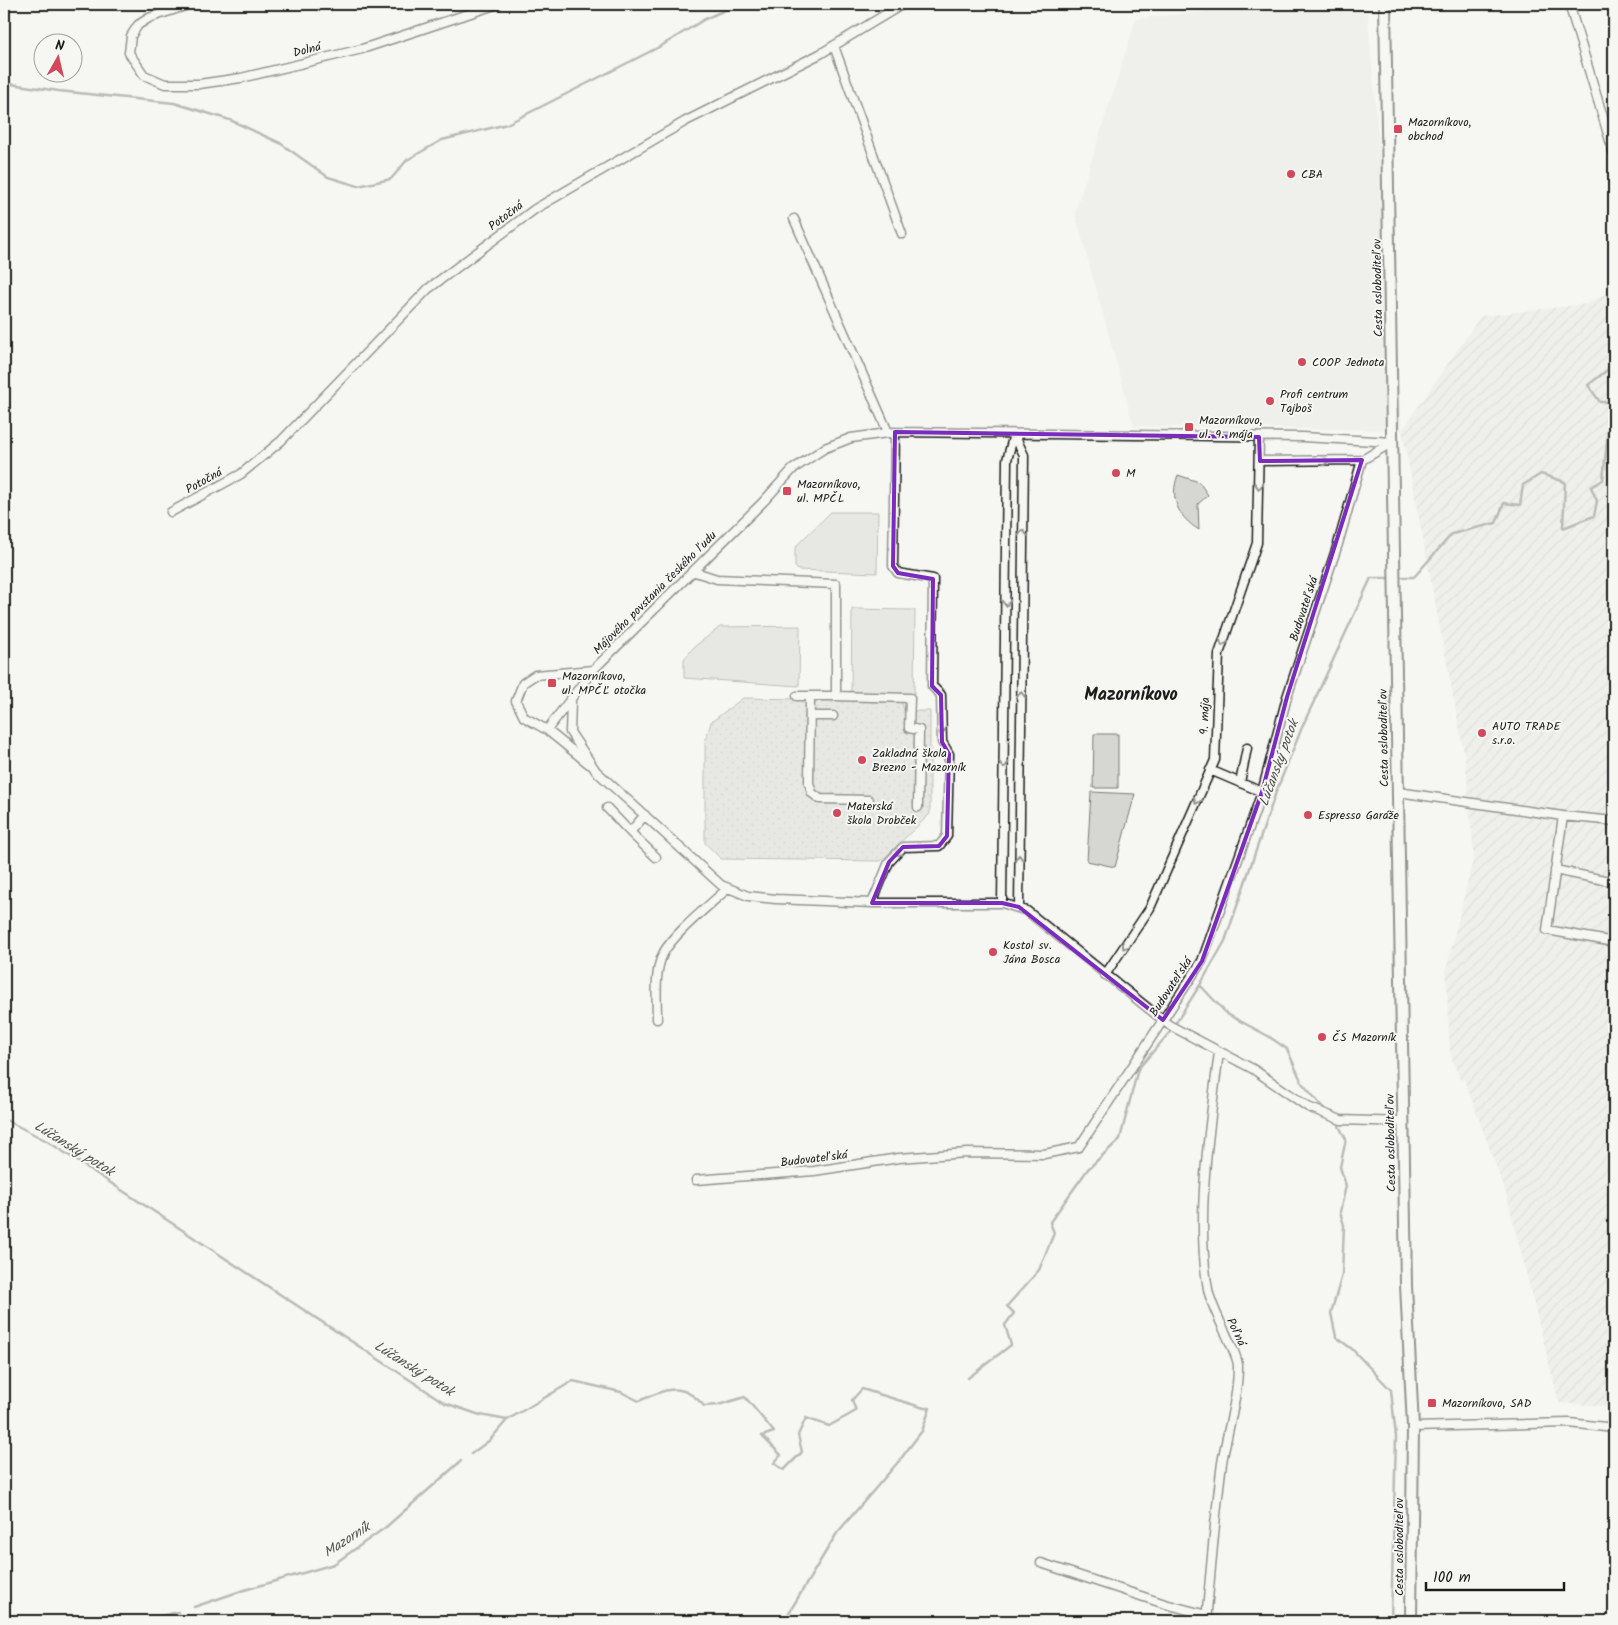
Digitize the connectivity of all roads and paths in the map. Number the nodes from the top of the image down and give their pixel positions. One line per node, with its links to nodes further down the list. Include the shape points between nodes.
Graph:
1 (191, 4): 2 (street, Dolná, via 148,18 138,25 131,36 129,53 144,75 165,84 199,84 241,78 362,49)
2 (498, 4)
3 (903, 4): 6 (street, Potočná)
4 (1385, 4): 13 (main road, Cesta osloboditeľov)
5 (1569, 4): 7 (street)
6 (834, 46): 9 (street); 16 (street, Potočná, via 686,121 535,209 428,289 281,441 241,474)
7 (1614, 154)
8 (794, 218): 10 (street)
9 (902, 234)
10 (891, 432): 11 (street, Májového povstania českého ľudu); 17 (street, Májového povstania českého ľudu, via 851,438 806,459); 43 (street, one-way to 43, via 893,566 898,573 933,579 932,686 941,695 942,742 949,754 947,836 939,846 903,847 889,862)
11 (1014, 434): 12 (street, Májového povstania českého ľudu); 44 (street, one-way to 44, via 1007,460); 45 (street, one-way to 11, via 1024,455)
12 (1259, 437): 13 (street, Májového povstania českého ľudu); 15 (street, 9. mája)
13 (1393, 442): 14 (street); 31 (main road, Cesta osloboditeľov)
14 (1362, 460): 15 (street, one-way to 14); 30 (street, Budovateľská, via 1287,697)
15 (1260, 461): 27 (street, 9. mája, one-way to 27, via 1257,543 1219,654 1214,760)
16 (171, 512)
17 (692, 571): 18 (street, Májového povstania českého ľudu); 20 (street, via 716,579 836,584)
18 (593, 670): 22 (street, Májového povstania českého ľudu); 25 (street, via 535,675 523,683 516,701 524,717)
19 (797, 696): 21 (street)
20 (836, 696): 21 (street); 33 (street, via 910,698 909,728 919,730)
21 (810, 697): 23 (street)
22 (572, 701): 25 (street, Májového povstania českého ľudu); 28 (street, via 570,732)
23 (810, 716): 24 (street); 32 (street, via 809,783 812,792 820,799)
24 (833, 716)
25 (547, 730): 28 (street)
26 (1247, 748): 29 (street)
27 (1210, 770): 29 (street); 47 (street, 9. mája, one-way to 47, via 1150,908)
28 (596, 771): 35 (street)
29 (1240, 783): 30 (street)
30 (1262, 792): 49 (street, Budovateľská, via 1202,961)
31 (1398, 792): 36 (street); 51 (main road, Cesta osloboditeľov)
32 (870, 800)
33 (918, 807)
34 (607, 808): 38 (street)
35 (645, 815): 38 (street); 42 (street)
36 (1563, 816): 37 (street); 40 (street)
37 (1614, 821)
38 (630, 832): 39 (street)
39 (656, 857)
40 (1555, 870): 41 (street); 46 (street, via 1547,930)
41 (1614, 882)
42 (728, 888): 43 (street, via 748,896 776,899); 48 (street, via 684,929 663,954 658,972)
43 (872, 903): 44 (street)
44 (1002, 903): 45 (street)
45 (1019, 907): 47 (street)
46 (1614, 942)
47 (1105, 975): 49 (street)
48 (656, 1019)
49 (1166, 1023): 50 (street); 52 (street, Budovateľská, via 1079,1147 1044,1154 967,1153 899,1158 814,1171)
50 (1219, 1052): 51 (street, via 1253,1070 1308,1107 1340,1120); 56 (street, Poľná, via 1208,1140 1203,1241 1208,1291 1238,1364 1236,1393 1222,1462)
51 (1403, 1122): 53 (main road, Cesta osloboditeľov)
52 (696, 1180)
53 (1413, 1427): 54 (street, via 1569,1423); 58 (main road, Cesta osloboditeľov)
54 (1614, 1428)
55 (1041, 1563): 56 (street)
56 (1207, 1619): 57 (street)
57 (1217, 1621)
58 (1411, 1621)

